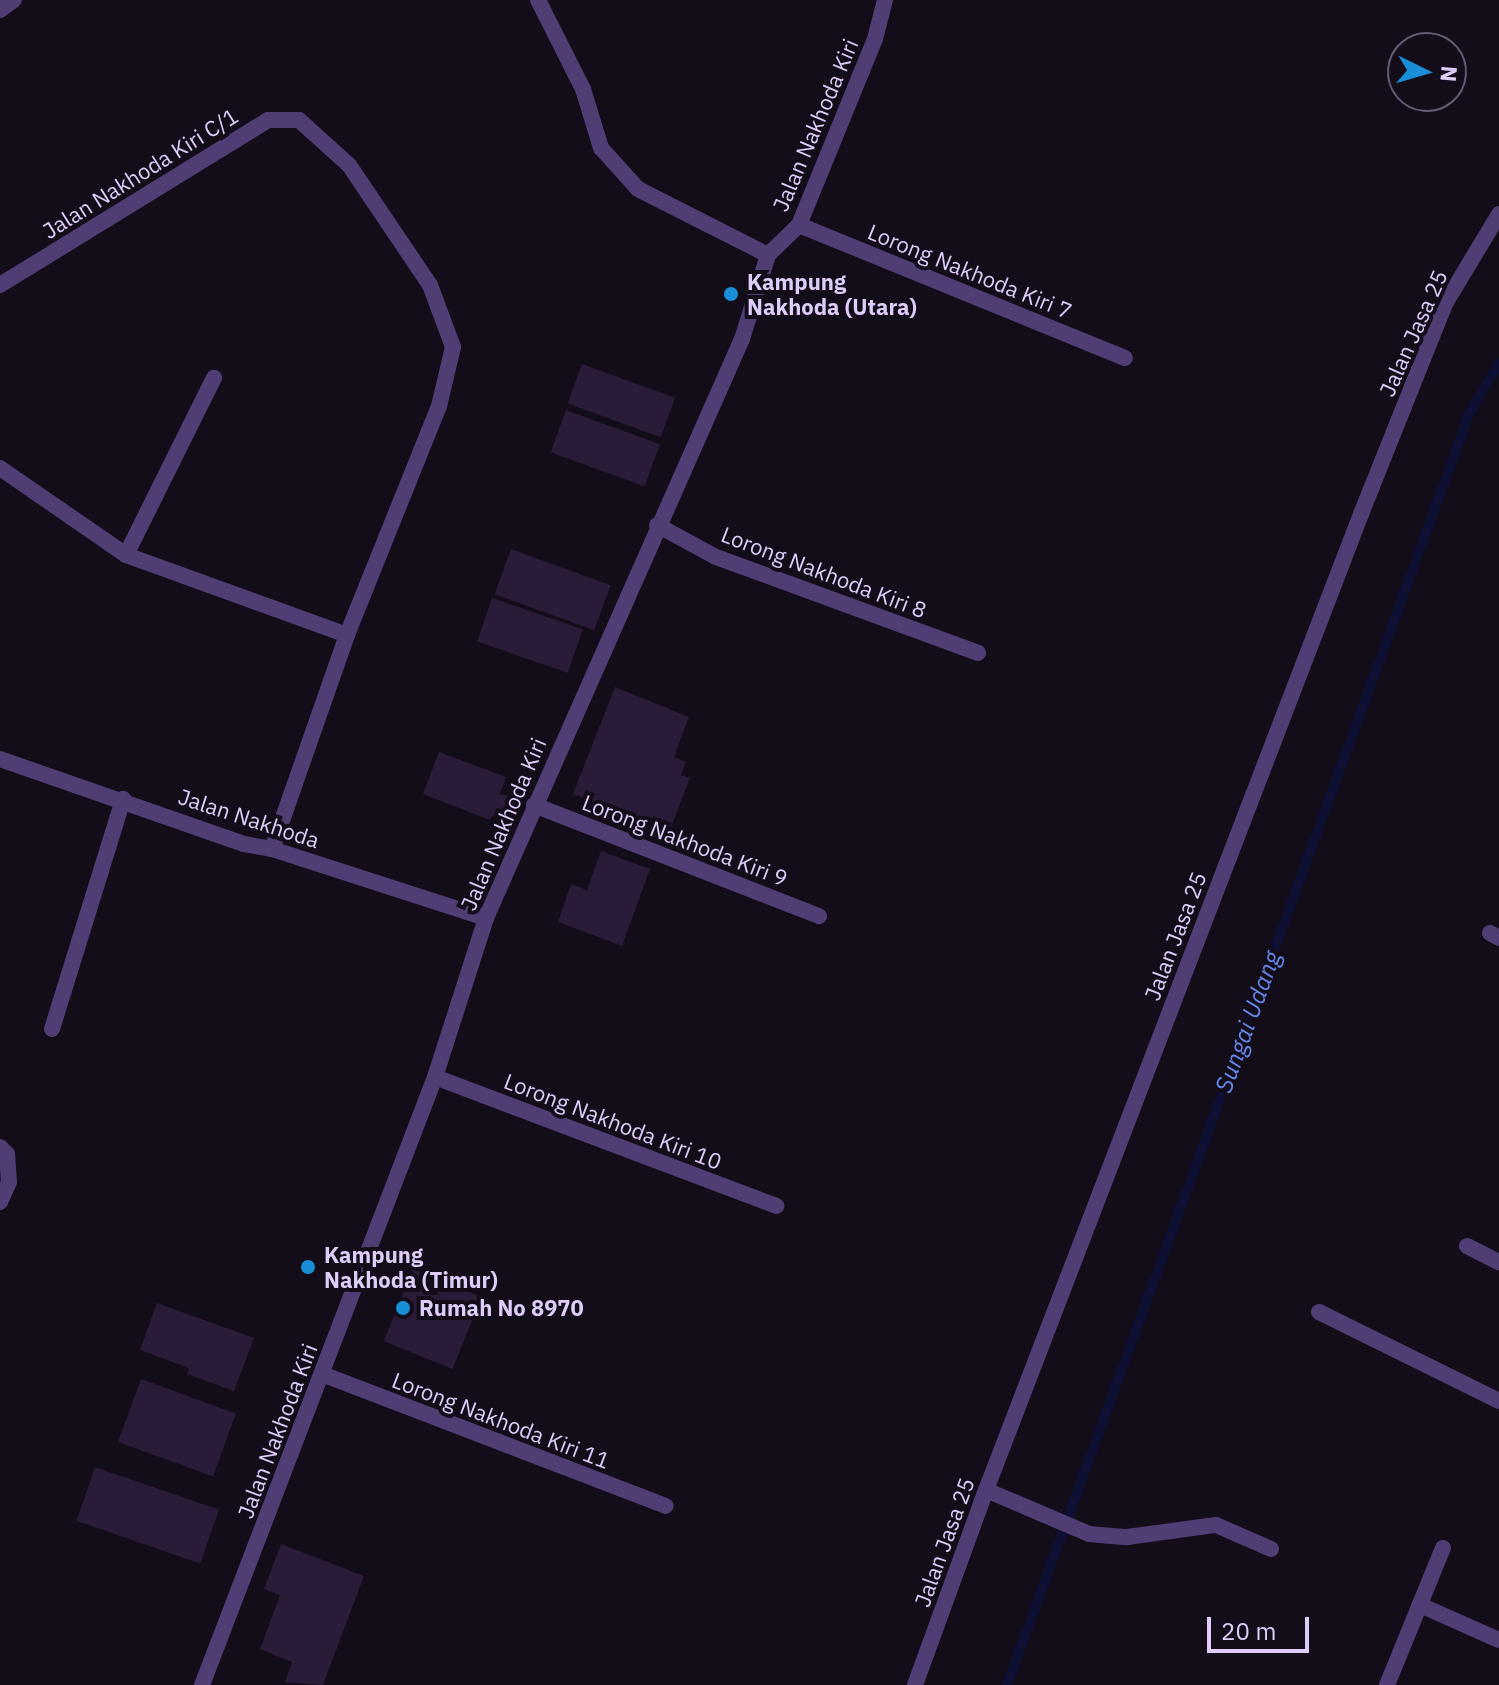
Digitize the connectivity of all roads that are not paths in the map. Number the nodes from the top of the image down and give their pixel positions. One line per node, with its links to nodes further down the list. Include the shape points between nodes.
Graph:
1 (14, 0): 4 (street)
2 (538, 0): 7 (street, via 583,89 601,148 638,189)
3 (885, 0): 6 (street, Jalan Nakhoda Kiri, via 875,39)
4 (0, 10)
5 (1499, 214): 32 (street, Jalan Jasa 25, via 1445,304)
6 (799, 225): 7 (street, Jalan Nakhoda Kiri); 9 (street, Lorong Nakhoda Kiri 7)
7 (768, 255): 12 (street, Jalan Nakhoda Kiri, via 742,339)
8 (0, 285): 14 (street, Jalan Nakhoda Kiri C/1, via 268,120 299,120 349,165 430,285 453,347 439,406)
9 (1125, 358)
10 (214, 378): 13 (street)
11 (0, 468): 13 (street)
12 (657, 525): 15 (street, Lorong Nakhoda Kiri 8, via 716,557); 18 (street, Jalan Nakhoda Kiri)
13 (126, 555): 14 (street)
14 (347, 635): 19 (street, Jalan Nakhoda Kiri C/1)
15 (978, 653)
16 (0, 759): 17 (street, Jalan Nakhoda)
17 (123, 799): 19 (street, Jalan Nakhoda, via 244,844); 22 (street)
18 (534, 805): 20 (street, Lorong Nakhoda Kiri 9); 21 (street, Jalan Nakhoda Kiri)
19 (272, 849): 21 (street, Jalan Nakhoda)
20 (819, 916)
21 (486, 918): 23 (street, Jalan Nakhoda Kiri)
22 (52, 1029)
23 (435, 1077): 26 (street, Lorong Nakhoda Kiri 10); 30 (street, Jalan Nakhoda Kiri)
24 (0, 1147): 25 (street, via 7,1154 9,1182)
25 (0, 1202)
26 (776, 1206)
27 (1467, 1246): 28 (street)
28 (1499, 1262)
29 (1319, 1312): 31 (street)
30 (322, 1374): 33 (street, Lorong Nakhoda Kiri 11); 38 (street, Jalan Nakhoda Kiri)
31 (1499, 1401)
32 (986, 1490): 35 (street, via 1089,1534 1127,1537 1216,1525); 39 (street, Jalan Jasa 25)
33 (665, 1506)
34 (1443, 1548): 36 (street)
35 (1271, 1549)
36 (1420, 1605): 37 (street); 40 (street)
37 (1499, 1640)
38 (208, 1683)
39 (915, 1685)
40 (1387, 1685)

